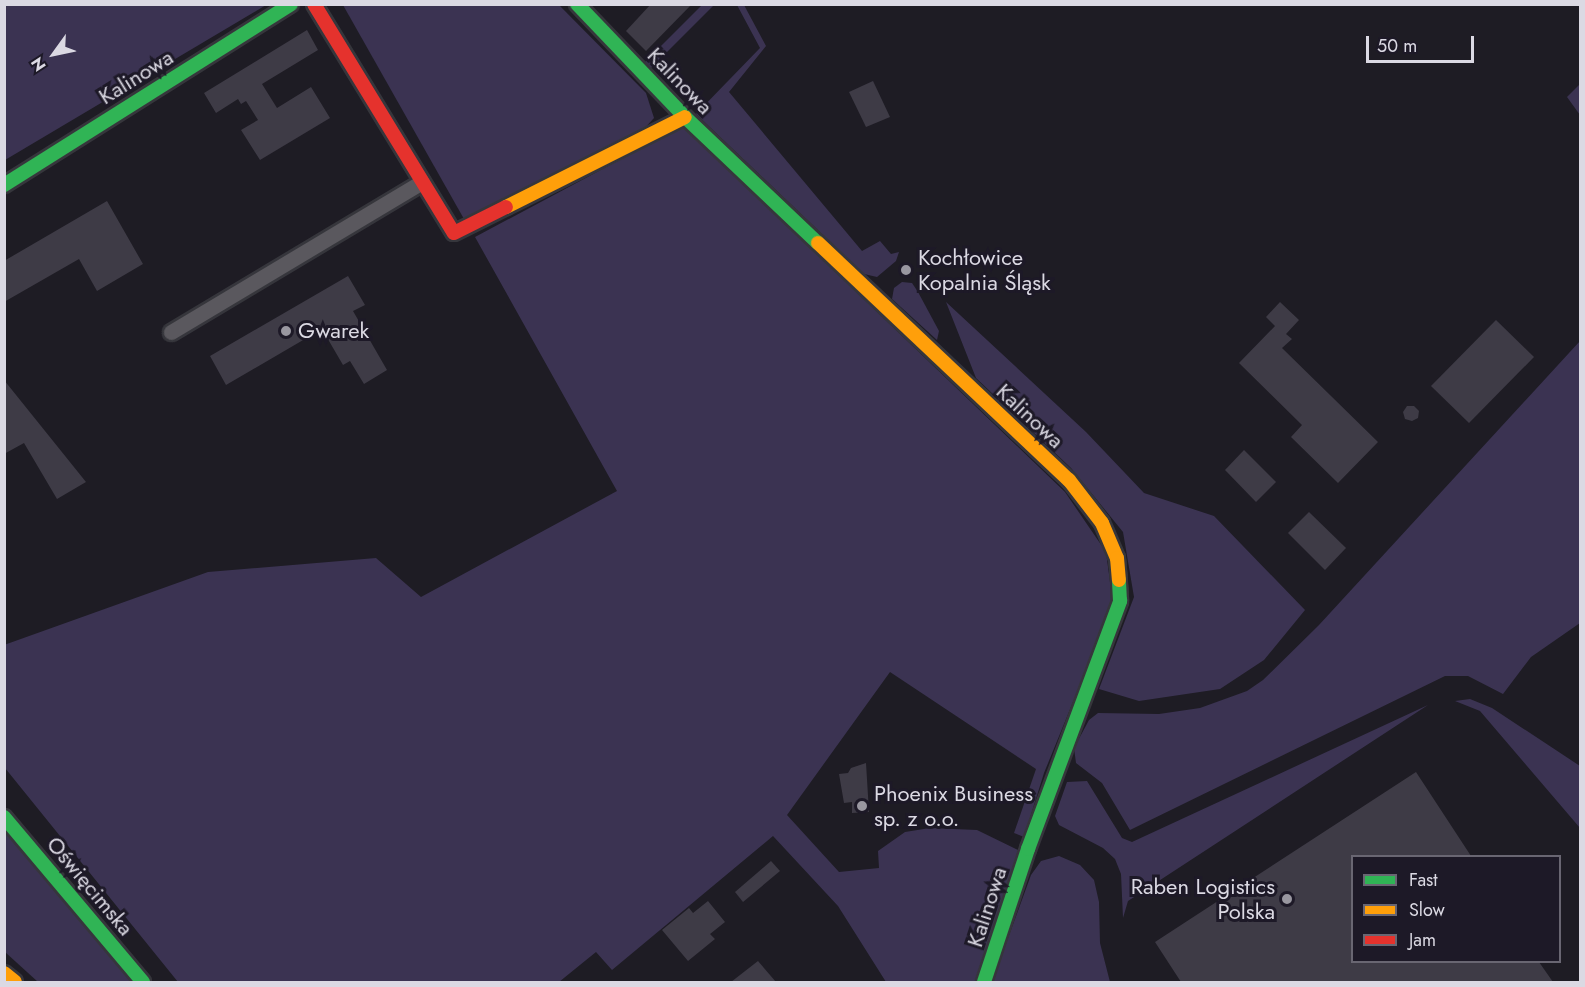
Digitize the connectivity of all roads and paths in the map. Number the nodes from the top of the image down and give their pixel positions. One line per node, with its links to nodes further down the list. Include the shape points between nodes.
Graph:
1 (291, 4): 6 (main road, Kalinowa)
2 (314, 4): 5 (main road)
3 (577, 4): 4 (main road, Kalinowa)
4 (685, 117): 5 (main road, via 454,233); 12 (main road, Kalinowa, via 1069,480 1102,523 1117,558 1120,602 1028,849)
5 (423, 182): 7 (street)
6 (4, 185)
7 (171, 332)
8 (4, 817): 11 (main road, Oświęcimska)
9 (4, 973): 10 (main road)
10 (15, 982)
11 (142, 982)
12 (984, 982)

